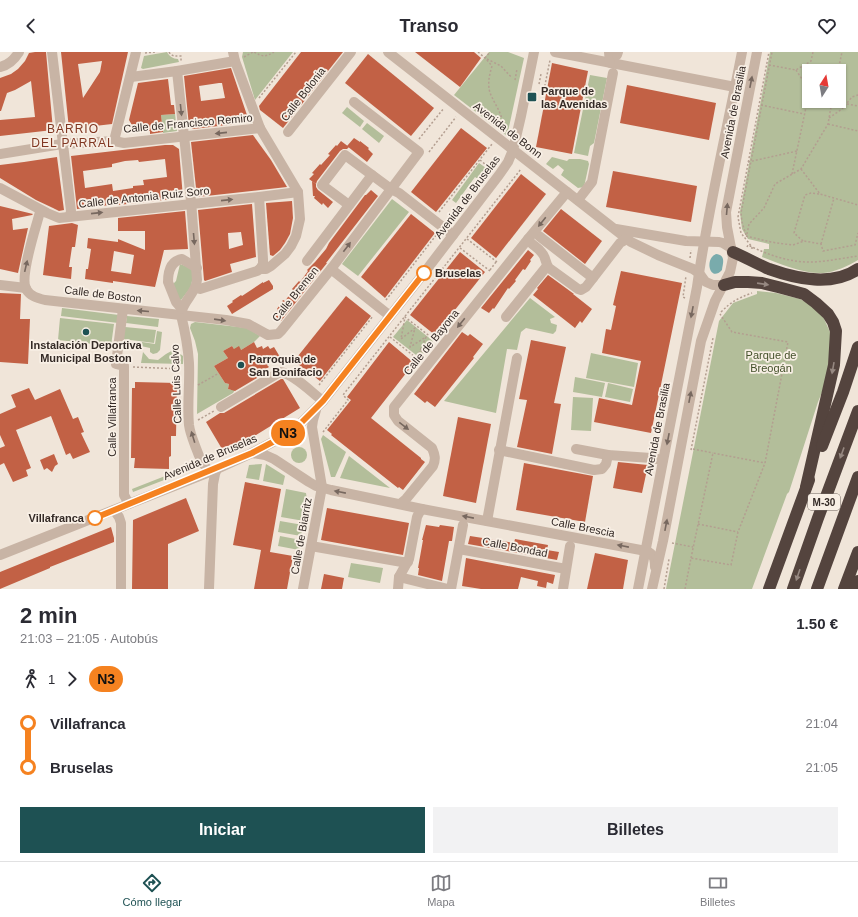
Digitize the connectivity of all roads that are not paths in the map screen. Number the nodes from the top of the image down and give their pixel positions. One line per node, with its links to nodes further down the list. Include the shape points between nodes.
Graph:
1 (19, 52): 13 (street, via 10,64)
2 (52, 52): 22 (street)
3 (136, 52): 15 (street)
4 (351, 52): 19 (street, Calle Bolonia)
5 (388, 52): 23 (street, Avenida de Bonn)
6 (534, 52): 23 (street, Avenida de Bruselas)
7 (742, 52): 16 (street, Avenida de Brasilia)
8 (757, 52): 42 (street, Avenida de Brasilia, one-way to 8, via 726,219 727,204)
9 (613, 55): 10 (street); 16 (street)
10 (553, 56)
11 (237, 57): 12 (street); 18 (street, Calle de Francisco Remiro)
12 (179, 66): 15 (street); 20 (street, one-way to 20)
13 (0, 67)
14 (614, 73): 31 (street, via 592,182)
15 (131, 77): 21 (street)
16 (735, 87): 41 (street, Avenida de Brasilia)
17 (354, 102): 27 (street, Calle Bremen, via 419,152)
18 (260, 128): 20 (street, Calle de Francisco Remiro, one-way to 20); 28 (street, Calle de Francisco Remiro)
19 (288, 132)
20 (184, 136): 21 (street, Calle de Francisco Remiro, via 124,143); 32 (street)
21 (114, 141): 22 (street, Calle de Francisco Remiro)
22 (62, 144): 24 (street, Calle de Francisco Remiro); 35 (street)
23 (513, 150): 29 (street, Avenida de Bonn); 37 (street, Avenida de Bruselas, via 499,176)
24 (0, 154)
25 (372, 175): 27 (street); 33 (street); 33 (street, via 345,155 322,185)
26 (0, 188): 34 (street, Calle de Antonia Ruiz Soro)
27 (391, 189): 37 (street, via 399,192); 47 (street, Calle Bremen, one-way to 27)
28 (298, 192): 30 (street, Calle de Antonia Ruiz Soro); 46 (street, via 300,219 296,236 285,254 266,269)
29 (567, 192): 31 (street, Avenida de Bonn); 39 (street, Calle de Bayona, one-way to 39)
30 (259, 197): 32 (street, Calle de Antonia Ruiz Soro, one-way to 30); 46 (street, via 263,259)
31 (578, 200): 36 (street, Avenida de Bonn)
32 (191, 204): 35 (street, Calle de Antonia Ruiz Soro, one-way to 32); 45 (street, one-way to 45)
33 (349, 205): 43 (street)
34 (42, 211): 35 (street, Calle de Antonia Ruiz Soro, via 59,218); 53 (street, one-way to 34, via 25,269)
35 (70, 216)
36 (612, 227): 40 (street, Avenida de Bonn); 41 (street, Avenida de Bonn)
37 (453, 235): 57 (street, Avenida de Bruselas)
38 (539, 236): 50 (street)
39 (528, 239): 44 (street, via 542,252); 74 (street, Calle de Bayona, one-way to 74, via 394,407 394,415 398,421 432,448 435,454 433,466)
40 (627, 239): 49 (street, Avenida de Bonn); 50 (street, via 620,243)
41 (704, 242): 42 (street, via 723,243); 49 (street)
42 (732, 250): 48 (highway, via 768,268 802,278 834,279); 52 (street, via 734,258)
43 (307, 262)
44 (547, 266): 50 (street, via 581,290); 58 (street)
45 (196, 268): 54 (street); 56 (street, Calle Luis Calvo, via 182,259 175,261 171,266 168,282)
46 (260, 269): 54 (street, via 200,289)
47 (331, 269): 56 (street, Calle Bremen, one-way to 47, via 248,324 268,335 278,334); 57 (street)
48 (858, 269)
49 (699, 274): 52 (street, via 706,282); 68 (street, Avenida de Brasilia, one-way to 68)
50 (593, 278)
51 (0, 285): 53 (street, Calle de Boston)
52 (724, 285): 71 (highway, one-way to 71, via 735,282 762,283 804,294 820,306 833,322 836,331 834,365); 87 (street, one-way to 52, via 701,341 711,310)
53 (26, 288): 55 (street, Calle de Boston, via 36,298 45,300)
54 (196, 288): 56 (street)
55 (123, 309): 56 (street, Calle de Boston, one-way to 55); 73 (street, Calle Villafranca, via 116,364 124,366 124,495)
56 (182, 312): 69 (street, Calle Luis Calvo, one-way to 56, via 202,463 190,425 187,339)
57 (390, 316): 61 (street, Avenida de Bruselas)
58 (506, 317)
59 (858, 347): 71 (highway, M-30)
60 (517, 358): 65 (street)
61 (320, 404): 62 (street, via 313,393 291,375 280,372); 66 (street, Avenida de Bruselas, via 296,428); 72 (street, via 312,427)
62 (221, 408)
63 (857, 411): 100 (highway, M-30, one-way to 100)
64 (576, 449): 67 (street)
65 (499, 450): 67 (street, via 594,470 602,469); 77 (street)
66 (252, 453): 69 (street, Avenida de Bruselas); 72 (street, Calle Brescia, via 274,459)
67 (608, 454): 68 (street)
68 (664, 460): 82 (street, Avenida de Brasilia)
69 (213, 470): 73 (street, Avenida de Bruselas); 91 (street)
70 (858, 476): 101 (highway, M-30)
71 (806, 487): 99 (highway, M-30)
72 (322, 488): 74 (street, Calle Brescia, one-way to 72); 79 (street, Calle de Biarritz)
73 (129, 504): 76 (street, Avenida de Bruselas)
74 (400, 504): 75 (street, Calle Brescia)
75 (422, 509): 77 (street, Calle Brescia, one-way to 75); 85 (street, via 417,517)
76 (114, 510): 84 (street, Avenida de Bruselas); 90 (street, via 121,523)
77 (487, 521): 82 (street, Calle Brescia, one-way to 77)
78 (463, 525): 81 (street)
79 (311, 546): 85 (street); 92 (street, Calle de Biarritz)
80 (570, 546): 86 (street)
81 (459, 549): 86 (street, Calle Bondad); 95 (street)
82 (646, 551): 87 (street, via 654,557); 97 (street, Avenida de Brasilia)
83 (858, 552): 102 (highway)
84 (0, 555)
85 (408, 562): 88 (street)
86 (566, 569): 96 (street)
87 (654, 576): 98 (street)
88 (399, 577): 93 (street); 94 (street)
89 (858, 581): 103 (highway)
90 (121, 589)
91 (209, 589)
92 (303, 589)
93 (398, 589)
94 (448, 589)
95 (451, 589)
96 (563, 589)
97 (638, 589)
98 (652, 589)
99 (769, 589)
100 (793, 589)
101 (817, 589)
102 (844, 589)
103 (855, 589)

